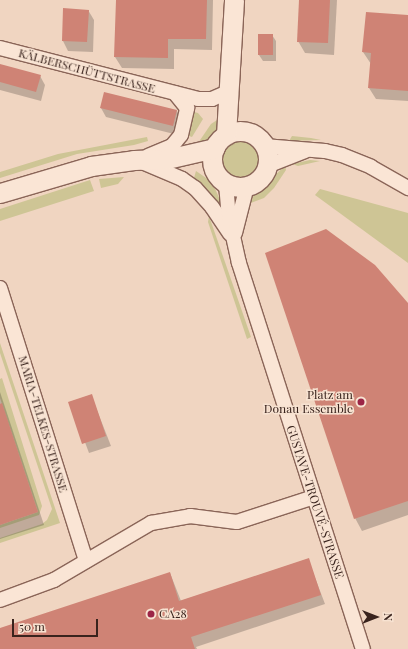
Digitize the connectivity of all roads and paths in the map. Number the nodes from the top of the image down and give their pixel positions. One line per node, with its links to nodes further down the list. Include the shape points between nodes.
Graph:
1 (234, 0): 3 (street)
2 (0, 48): 4 (street, KÄLBERSCHÜTTSTRASSE)
3 (229, 83): 4 (street, KÄLBERSCHÜTTSTRASSE, via 208,99); 5 (street); 6 (street)
4 (175, 93): 10 (street, via 187,108 181,135 165,150)
5 (245, 132): 6 (street); 7 (street, via 256,137)
6 (220, 142): 9 (street); 12 (street, via 212,155)
7 (264, 146): 8 (street); 11 (street)
8 (308, 150): 11 (street); 14 (street, via 342,155 371,167)
9 (167, 159): 10 (street); 12 (street)
10 (134, 160): 15 (street, via 77,169); 16 (street, GUSTAVE-TROUVÉ-STRASSE, via 167,172 195,188)
11 (267, 166): 13 (street, via 260,179)
12 (220, 177): 13 (street, via 232,186); 16 (street, GUSTAVE-TROUVÉ-STRASSE)
13 (247, 186): 16 (street, GUSTAVE-TROUVÉ-STRASSE)
14 (408, 188)
15 (0, 193)
16 (234, 239): 18 (street, GUSTAVE-TROUVÉ-STRASSE, via 241,271)
17 (0, 288): 19 (street, MARIA-TELKES-STRASSE)
18 (314, 497): 19 (street, via 237,522 190,516 151,523); 21 (street, GUSTAVE-TROUVÉ-STRASSE)
19 (86, 561): 20 (street, via 54,580)
20 (0, 600)
21 (363, 649)

